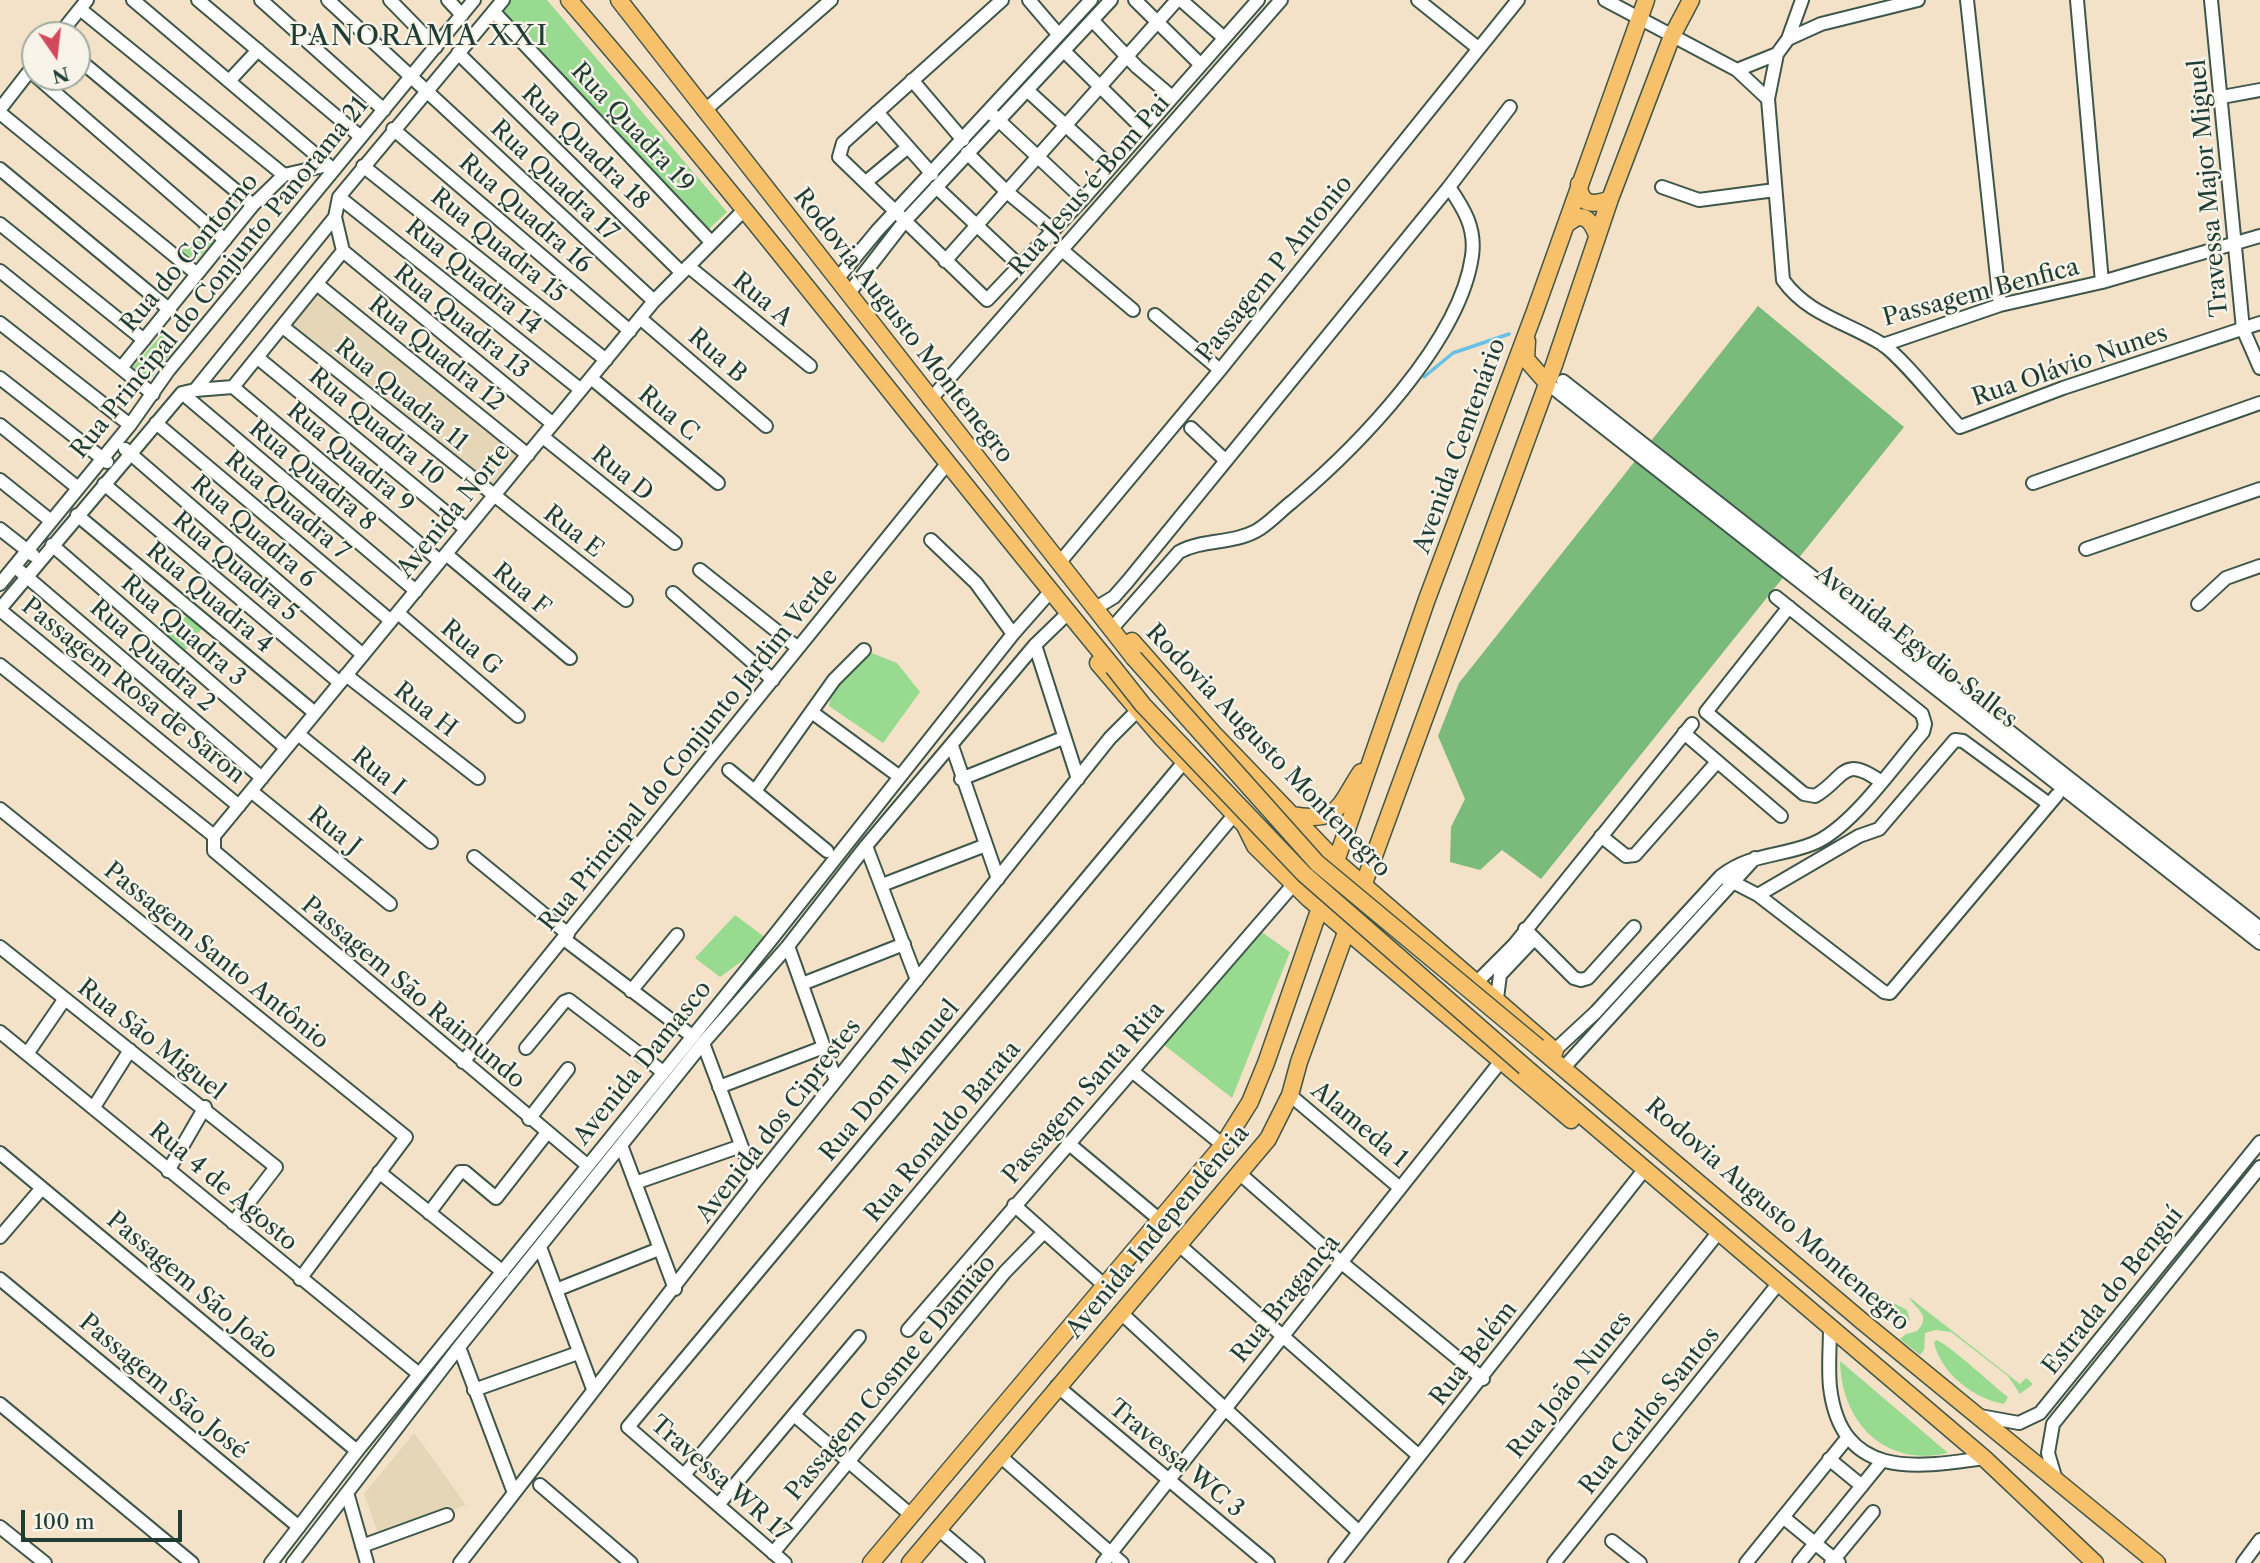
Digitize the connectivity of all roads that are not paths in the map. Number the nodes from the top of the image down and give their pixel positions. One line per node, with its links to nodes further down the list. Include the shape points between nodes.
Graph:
1 (133, 0): 53 (street)
2 (198, 0): 43 (street)
3 (261, 0): 64 (street)
4 (328, 0): 51 (street)
5 (390, 0): 41 (street)
6 (448, 0): 32 (street)
7 (474, 0): 32 (street, Rua Principal do Conjunto Panorama 21)
8 (503, 0): 31 (street, Rua Principal do Conjunto Panorama 21)
9 (569, 0): 95 (main road, Rodovia Augusto Montenegro)
10 (619, 0): 67 (main road, Rodovia Augusto Montenegro)
11 (831, 0): 67 (street)
12 (1002, 0): 52 (street)
13 (1029, 0): 37 (street)
14 (1111, 0): 34 (street)
15 (1135, 0): 36 (street)
16 (1179, 0): 36 (street); 39 (street)
17 (1281, 0): 107 (street, Rua Jesus é Bom Pai)
18 (1418, 0): 42 (street)
19 (1518, 0): 42 (street, Passagem P Antonio)
20 (1605, 0): 33 (street)
21 (1646, 0): 33 (main road, Avenida Centenário)
22 (1691, 0): 38 (main road)
23 (1802, 0): 40 (street)
24 (1918, 0): 40 (street, via 1842,16)
25 (1967, 0): 119 (street)
26 (2077, 0): 115 (street)
27 (2211, 0): 61 (street, Travessa Major Miguel)
28 (1256, 1): 39 (street)
29 (1086, 2): 37 (street)
30 (83, 5): 35 (street); 83 (street)
31 (494, 12): 45 (street, Rua Principal do Conjunto Panorama 21); 105 (street, Rua Quadra 19)
32 (462, 15): 41 (street, Rua Principal do Conjunto Panorama 21)
33 (1640, 18): 38 (street); 85 (main road, Avenida Centenário)
34 (1092, 20): 44 (street); 47 (street)
35 (70, 21)
36 (1157, 23): 47 (street); 48 (street)
37 (1058, 34): 65 (street)
38 (1669, 34): 50 (street); 93 (main road)
39 (1223, 37): 48 (street)
40 (1788, 39): 46 (street)
41 (436, 47): 51 (street, Rua Principal do Conjunto Panorama 21)
42 (1478, 48): 137 (street, Passagem P Antonio)
43 (258, 50): 53 (street); 73 (street)
44 (1064, 51): 55 (street); 56 (street)
45 (458, 53): 59 (street, Rua Principal do Conjunto Panorama 21); 111 (street, Rua Quadra 18)
46 (1777, 54): 50 (street); 62 (street, Passagem Benfica)
47 (1127, 57): 55 (street); 60 (street)
48 (1200, 64): 60 (street)
49 (91, 70): 94 (street)
50 (1737, 70): 62 (street)
51 (410, 78): 59 (street); 64 (street, Rua Principal do Conjunto Panorama 21)
52 (912, 80): 68 (street); 74 (street)
53 (229, 81): 80 (street)
54 (21, 87): 66 (street)
55 (1101, 88): 70 (street); 72 (street)
56 (1027, 90): 69 (street); 70 (street)
57 (2260, 90): 61 (street)
58 (56, 91): 104 (street)
59 (425, 91): 71 (street, Rua Principal do Conjunto Panorama 21); 118 (street, Rua Quadra 17)
60 (1171, 96): 72 (street)
61 (2222, 97): 106 (street, Travessa Major Miguel)
62 (1768, 99): 89 (street, Passagem Benfica)
63 (1510, 107): 87 (street)
64 (384, 110): 73 (street, Rua Principal do Conjunto Panorama 21)
65 (988, 110): 69 (street); 74 (street)
66 (0, 111): 113 (street)
67 (704, 111): 114 (main road, Rodovia Augusto Montenegro)
68 (877, 112): 75 (street); 84 (street, via 843,143 839,157)
69 (999, 121): 76 (street); 77 (street)
70 (1065, 126): 77 (street); 79 (street)
71 (393, 129): 78 (street, Rua Principal do Conjunto Panorama 21); 129 (street, Rua Quadra 16)
72 (1143, 129): 79 (street)
73 (361, 137): 80 (street, Rua Principal do Conjunto Panorama 21)
74 (963, 140): 82 (street)
75 (908, 147): 82 (street); 84 (street)
76 (967, 153): 86 (street); 90 (street)
77 (1037, 158): 90 (street); 92 (street)
78 (363, 166): 91 (street, Rua Principal do Conjunto Panorama 21); 133 (street, Rua Quadra 15)
79 (1111, 167): 92 (street)
80 (331, 168): 83 (street, Rua do Contorno); 145 (street, Rua Principal do Conjunto Panorama 21)
81 (0, 169): 120 (street)
82 (932, 174): 97 (street)
83 (284, 175): 94 (street, Rua do Contorno)
84 (866, 182): 97 (street)
85 (1579, 184): 93 (main road, via 1585,202); 100 (main road, Avenida Centenário)
86 (936, 187): 97 (street); 99 (street)
87 (1449, 187): 159 (street); 179 (street, via 1467,215 1472,246 1456,310 1392,401 1341,460 1257,531)
88 (1662, 187): 89 (street, via 1699,200)
89 (1775, 190): 131 (street, Passagem Benfica, via 1783,280 1794,296)
90 (1007, 192): 99 (street); 101 (street)
91 (339, 197): 96 (street, Rua Principal do Conjunto Panorama 21); 143 (street, Rua Quadra 14)
92 (1083, 199): 101 (street)
93 (1610, 199): 102 (main road)
94 (253, 205): 104 (street, Rua do Contorno)
95 (746, 209): 105 (street, Avenida Norte); 160 (main road, Rodovia Augusto Montenegro)
96 (335, 217): 108 (street); 142 (street, Rua Principal do Conjunto Panorama 21)
97 (900, 217): 109 (street); 114 (street); 117 (street)
98 (0, 224): 130 (street)
99 (979, 225): 109 (street); 110 (street)
100 (1566, 225): 102 (main road, via 1581,216 1593,223); 122 (main road, Avenida Centenário)
101 (1053, 230): 110 (street)
102 (1597, 234): 140 (main road, via 1554,365)
103 (2260, 236): 106 (street, Passagem Benfica)
104 (225, 240): 113 (street, Rua do Contorno)
105 (710, 242): 111 (street, Avenida Norte)
106 (2236, 244): 115 (street, Passagem Benfica); 128 (street, Travessa Major Miguel)
107 (1062, 250): 121 (street); 146 (street, Rua Jesus é Bom Pai)
108 (342, 251): 116 (street); 149 (street, Rua Quadra 13)
109 (945, 261): 110 (street, via 984,299)
110 (1021, 267)
111 (685, 269): 118 (street, Avenida Norte); 134 (street, Rua A)
112 (0, 271): 135 (street)
113 (197, 274): 120 (street, Rua do Contorno)
114 (838, 278): 117 (main road, Rodovia Augusto Montenegro)
115 (2102, 282): 119 (street, Passagem Benfica)
116 (318, 285): 127 (street); 157 (street, Rua Quadra 12)
117 (849, 293): 146 (main road, Rodovia Augusto Montenegro)
118 (654, 302): 124 (street, Avenida Norte)
119 (2000, 305): 131 (street, Passagem Benfica)
120 (170, 310): 130 (street, Rua do Contorno)
121 (1133, 310)
122 (1535, 311): 140 (main road, via 1526,359); 220 (main road, Avenida Centenário)
123 (1155, 315): 137 (street)
124 (640, 318): 129 (street, Avenida Norte); 152 (street, Rua B)
125 (0, 323): 151 (street)
126 (2260, 323): 128 (street, Rua Olávio Nunes)
127 (283, 327): 132 (street); 168 (street, Rua Quadra 11)
128 (2243, 329): 131 (street, Rua Olávio Nunes, via 1960,427); 136 (street, Travessa Major Miguel)
129 (629, 331): 133 (street, Avenida Norte)
130 (144, 340): 135 (street, Rua do Contorno)
131 (1883, 345)
132 (258, 358): 141 (street); 172 (street, Rua Quadra 10)
133 (606, 360): 139 (street, Avenida Norte)
134 (810, 366)
135 (121, 368): 145 (street)
136 (2260, 368)
137 (1220, 370): 182 (street, Passagem P Antonio)
138 (0, 378): 158 (street)
139 (591, 378): 143 (street, Avenida Norte); 163 (street, Rua C)
140 (1555, 382): 243 (main road); 257 (street, Avenida Egydio Salles); 262 (street, Avenida Egydio Salles)
141 (233, 387): 142 (street); 180 (street, Rua Quadra 9)
142 (195, 390): 144 (street, Rua Principal do Conjunto Panorama 21)
143 (581, 390): 149 (street, Avenida Norte)
144 (182, 393): 148 (street, Rua Principal do Conjunto Panorama 21); 188 (street, Rua Quadra 8)
145 (153, 394): 151 (street, Rua Principal do Conjunto Panorama 21)
146 (930, 400): 182 (main road, Rodovia Augusto Montenegro)
147 (2260, 403): 164 (street)
148 (156, 423): 156 (street, Rua Principal do Conjunto Panorama 21); 200 (street, Rua Quadra 7)
149 (553, 424): 154 (street, Avenida Norte)
150 (0, 425): 166 (street)
151 (130, 425): 155 (street, Rua Principal do Conjunto Panorama 21)
152 (766, 426)
153 (1191, 428): 159 (street)
154 (543, 437): 157 (street, Avenida Norte); 175 (street, Rua D)
155 (116, 441): 156 (street, Rua Quadra 6); 158 (street, Rua Principal do Conjunto Panorama 21)
156 (130, 453): 161 (street, Rua Principal do Conjunto Panorama 21); 207 (street, Rua Quadra 6)
157 (528, 455): 168 (street, Avenida Norte)
158 (102, 458): 161 (street); 166 (street, Rua Principal do Conjunto Panorama 21)
159 (1226, 461): 173 (street)
160 (947, 464): 189 (main road, Rodovia Augusto Montenegro); 205 (street, Rua Principal do Conjunto Jardim Verde)
161 (116, 469): 165 (street, Rua Principal do Conjunto Panorama 21)
162 (0, 480): 170 (street)
163 (718, 482)
164 (2034, 483)
165 (104, 484): 169 (street, Rua Principal do Conjunto Panorama 21); 210 (street, Rua Quadra 5)
166 (78, 488): 170 (street, Rua Principal do Conjunto Panorama 21)
167 (2260, 489): 177 (street)
168 (494, 496): 172 (street, Avenida Norte); 193 (street, Rua E)
169 (77, 515): 176 (street, Rua Principal do Conjunto Panorama 21); 213 (street, Rua Quadra 4)
170 (51, 521): 178 (street, Rua Principal do Conjunto Panorama 21)
171 (0, 529): 178 (street)
172 (466, 530): 180 (street, Avenida Norte)
173 (1164, 536): 179 (street); 191 (street)
174 (931, 540): 203 (street, via 976,583)
175 (675, 543)
176 (52, 545): 181 (street, Rua Principal do Conjunto Panorama 21); 219 (street, Rua Quadra 3)
177 (2086, 549)
178 (27, 550): 181 (street); 183 (street, Rua Principal do Conjunto Panorama 21)
179 (1179, 552): 198 (street)
180 (443, 558): 188 (street, Avenida Norte); 208 (street, Rua F)
181 (40, 560): 186 (street, Rua Principal do Conjunto Panorama 21)
182 (1060, 562): 197 (main road, Rodovia Augusto Montenegro)
183 (15, 566): 186 (street, Rua Quadra 2); 187 (street, Rua Principal do Conjunto Panorama 21)
184 (2260, 566): 194 (street, via 2226,578)
185 (700, 570): 205 (street)
186 (27, 576): 196 (street, Rua Principal do Conjunto Panorama 21); 225 (street, Rua Quadra 2)
187 (0, 583)
188 (415, 591): 200 (street, Avenida Norte)
189 (1050, 592): 199 (main road, Rodovia Augusto Montenegro); 203 (street, Avenida Damasco)
190 (673, 593): 211 (street)
191 (1114, 597): 197 (street); 198 (street)
192 (1776, 597): 195 (street)
193 (626, 600)
194 (2198, 604)
195 (1789, 607): 229 (street, via 1922,714 1923,732); 229 (street, via 1706,712 1804,794 1815,796 1843,770 1853,767)
196 (0, 609): 232 (street, Passagem Rosa de Saron)
197 (1094, 609): 202 (main road, Rodovia Augusto Montenegro)
198 (1129, 612): 202 (street)
199 (1068, 613): 201 (main road, Rodovia Augusto Montenegro); 204 (street, Avenida Damasco)
200 (394, 617): 207 (street, Avenida Norte); 215 (street, Rua G)
201 (1080, 627): 212 (main road, Rodovia Augusto Montenegro, via 1086,648); 304 (main road, bridge, via 1143,705 1304,874)
202 (1111, 627): 236 (main road, Rodovia Augusto Montenegro, via 1130,639); 293 (main road, bridge, via 1317,863)
203 (1013, 634): 224 (street, Avenida Damasco)
204 (1035, 645): 217 (street); 218 (street, Avenida Damasco)
205 (799, 648): 211 (street, Rua Principal do Conjunto Jardim Verde)
206 (864, 650): 214 (street, via 834,680)
207 (363, 655): 210 (street, Avenida Norte)
208 (570, 658)
209 (0, 665): 237 (street)
210 (343, 679): 213 (street, Avenida Norte); 226 (street, Rua H)
211 (773, 680): 261 (street, Rua Principal do Conjunto Jardim Verde)
212 (1138, 710): 221 (main road, Rodovia Augusto Montenegro); 228 (street, Avenida dos Ciprestes)
213 (315, 713): 216 (street, Avenida Norte)
214 (813, 713): 224 (street); 231 (street)
215 (518, 716)
216 (298, 734): 219 (street, Avenida Norte); 239 (street, Rua I)
217 (1063, 738): 227 (street); 228 (street)
218 (952, 746): 227 (street); 241 (street, Avenida Damasco)
219 (286, 748): 225 (street, Avenida Norte)
220 (1373, 756): 236 (main road, via 1339,810 1322,818); 245 (main road, Avenida Centenário)
221 (1184, 762): 235 (main road, Rodovia Augusto Montenegro); 347 (street, Rua Dom Manuel)
222 (1717, 762): 234 (street); 238 (street, via 1634,855 1626,856); 238 (street, via 1688,729)
223 (729, 770): 231 (street)
224 (900, 777): 275 (street, Avenida Damasco)
225 (261, 778): 230 (street, Avenida Norte)
226 (478, 778)
227 (961, 779): 240 (street)
228 (1078, 779): 247 (street, Avenida dos Ciprestes)
229 (1880, 781): 246 (street, via 1828,836 1741,861)
230 (251, 791): 232 (street, Avenida Norte); 252 (street, Rua J)
231 (755, 791): 242 (street)
232 (239, 806): 237 (street, Avenida Norte)
233 (0, 809): 306 (street, Passagem Santo Antônio, via 406,1137)
234 (1781, 816)
235 (1240, 820): 236 (main road, via 1300,883 1314,883 1325,872 1325,865); 249 (main road, Rodovia Augusto Montenegro, via 1255,846); 357 (street, Rua Ronaldo Barata)
236 (1295, 820): 245 (main road, Rodovia Augusto Montenegro)
237 (214, 836): 282 (street, Passagem São Raimundo, via 214,851)
238 (1601, 836): 259 (street)
239 (431, 842)
240 (986, 845): 247 (street); 248 (street)
241 (866, 846): 248 (street); 264 (street, Avenida Damasco)
242 (827, 851)
243 (1376, 856): 250 (main road); 253 (main road)
244 (474, 857): 261 (street)
245 (1338, 863): 250 (main road, Rodovia Augusto Montenegro); 254 (main road, Avenida Centenário)
246 (1727, 878): 251 (street); 279 (street); 283 (street)
247 (998, 879): 268 (street, Avenida dos Ciprestes)
248 (882, 885): 263 (street)
249 (1293, 885): 254 (main road, Rodovia Augusto Montenegro); 285 (street, Passagem Santa Rita)
250 (1365, 886): 253 (main road, Rodovia Augusto Montenegro); 258 (main road, Avenida Independência)
251 (1758, 895): 251 (street, via 1890,993 2053,799 1955,740 1879,829)
252 (390, 904)
253 (1384, 904): 255 (main road, Rodovia Augusto Montenegro)
254 (1320, 909): 258 (main road, Rodovia Augusto Montenegro); 298 (main road, Avenida Independência, via 1259,1083)
255 (1398, 918): 266 (main road, via 1382,910 1366,923 1365,938); 269 (main road, Rodovia Augusto Montenegro)
256 (1634, 928): 259 (street, via 1581,981)
257 (2260, 928)
258 (1346, 932): 266 (main road, Rodovia Augusto Montenegro); 289 (main road, Avenida Independência)
259 (1530, 934): 267 (street)
260 (677, 935): 271 (street)
261 (566, 936): 271 (street); 282 (street, Rua Principal do Conjunto Jardim Verde)
262 (2260, 943)
263 (904, 944): 268 (street); 270 (street)
264 (788, 946): 270 (street); 275 (street, Avenida Damasco)
265 (3, 954): 273 (street, Rua São Miguel)
266 (1380, 959): 281 (main road, Rodovia Augusto Montenegro)
267 (1496, 971): 269 (street); 272 (street)
268 (917, 980): 287 (street, Avenida dos Ciprestes)
269 (1478, 981): 272 (main road, Rodovia Augusto Montenegro)
270 (802, 984): 276 (street)
271 (631, 991): 275 (street)
272 (1497, 998): 279 (main road, Rodovia Augusto Montenegro)
273 (64, 1000): 278 (street, Rua São Miguel); 280 (street)
274 (0, 1032): 280 (street, Rua 4 de Agosto)
275 (698, 1040): 286 (street, Avenida Damasco); 288 (street); 297 (street, Avenida Damasco)
276 (824, 1047): 287 (street); 288 (street)
277 (526, 1048): 286 (street, via 564,1002 575,1002)
278 (130, 1050): 290 (street); 291 (street, Rua São Miguel)
279 (1555, 1050): 283 (main road, Rodovia Augusto Montenegro)
280 (27, 1054): 290 (street, Rua 4 de Agosto)
281 (1501, 1061): 304 (main road, Rodovia Augusto Montenegro, via 1630,1169); 311 (street, Rua Bragança)
282 (463, 1062): 292 (street, Passagem São Raimundo)
283 (1568, 1063): 293 (main road, Rodovia Augusto Montenegro, via 1624,1112)
284 (568, 1069): 292 (street)
285 (1132, 1071): 296 (street, Passagem Santa Rita); 298 (street)
286 (663, 1072): 302 (street, Avenida Damasco)
287 (836, 1081): 308 (street, Avenida dos Ciprestes)
288 (719, 1087): 299 (street)
289 (1290, 1096): 307 (main road, Avenida Independência, via 1268,1139); 311 (street, Alameda 1)
290 (94, 1107): 305 (street, Rua 4 de Agosto)
291 (205, 1107): 305 (street); 315 (street, Rua São Miguel, via 276,1167)
292 (529, 1119): 294 (street, Passagem São Raimundo)
293 (1631, 1126): 345 (main road, Rodovia Augusto Montenegro)
294 (546, 1134): 302 (street, Passagem São Raimundo); 313 (street, via 496,1198 460,1172)
295 (2260, 1142): 301 (street, Estrada do Benguí)
296 (1068, 1143): 312 (street, Passagem Santa Rita); 314 (street)
297 (621, 1145): 309 (street); 320 (street, Avenida Damasco)
298 (1223, 1145): 314 (main road, Avenida Independência)
299 (741, 1146): 308 (street); 309 (street)
300 (0, 1153): 310 (street, Passagem São João)
301 (2255, 1158): 346 (street, Estrada do Benguí)
302 (587, 1165): 323 (street, Avenida Damasco)
303 (2260, 1167): 348 (street, Estrada do Benguí)
304 (1642, 1168): 317 (main road, Rodovia Augusto Montenegro); 338 (street, Rua Belém)
305 (168, 1171): 315 (street, Rua 4 de Agosto)
306 (379, 1172): 313 (street); 325 (street)
307 (1239, 1173): 319 (main road, Avenida Independência); 322 (street)
308 (755, 1182): 328 (street, Avenida dos Ciprestes)
309 (635, 1183): 321 (street)
310 (42, 1188): 318 (street); 350 (street, Passagem São João)
311 (1401, 1188): 322 (street, Rua Bragança)
312 (1014, 1205): 316 (street); 332 (street, Passagem Santa Rita)
313 (429, 1213): 323 (street)
314 (1160, 1220): 327 (main road, Avenida Independência)
315 (233, 1223): 325 (street, Rua 4 de Agosto)
316 (1044, 1232): 327 (street); 355 (street, Passagem Cosme e Damião)
317 (1718, 1233): 326 (main road, Rodovia Augusto Montenegro); 394 (street, Rua João Nunes)
318 (0, 1237)
319 (1178, 1244): 330 (main road, Avenida Independência); 333 (street)
320 (540, 1247): 329 (street); 335 (street, Avenida Damasco)
321 (659, 1249): 328 (street); 329 (street)
322 (1342, 1263): 333 (street, Rua Bragança); 338 (street)
323 (503, 1272): 337 (street, Avenida Damasco)
324 (0, 1279): 370 (street, Passagem São José)
325 (300, 1279): 337 (street, Rua 4 de Agosto)
326 (1778, 1284): 331 (main road, Rodovia Augusto Montenegro); 395 (street, Rua Carlos Santos)
327 (1104, 1285): 367 (main road, Avenida Independência)
328 (675, 1289): 340 (street, Avenida dos Ciprestes)
329 (556, 1290): 336 (street)
330 (1119, 1312): 339 (main road, Avenida Independência); 343 (street)
331 (1830, 1327): 349 (street, via 1830,1385 1834,1409); 353 (main road, Rodovia Augusto Montenegro)
332 (908, 1329)
333 (1284, 1335): 343 (street, Rua Bragança); 352 (street)
334 (859, 1337): 344 (street)
335 (459, 1348): 341 (street); 363 (street, Avenida Damasco)
336 (578, 1353): 340 (street); 341 (street)
337 (419, 1374): 350 (street, Avenida Damasco)
338 (1483, 1378): 352 (street, Rua Belém)
339 (1057, 1386): 351 (main road, Avenida Independência); 358 (street, Travessa WC 3)
340 (593, 1389): 362 (street, Avenida dos Ciprestes)
341 (474, 1390): 362 (street)
342 (0, 1404): 381 (street)
343 (1225, 1408): 358 (street, Rua Bragança); 372 (street)
344 (794, 1415): 355 (street); 364 (street)
345 (1977, 1416): 346 (street, via 2010,1423); 359 (main road, Rodovia Augusto Montenegro)
346 (2029, 1421): 348 (street, via 2037,1431)
347 (628, 1427): 357 (street, Travessa WR 17)
348 (2049, 1434): 359 (street, via 2048,1453)
349 (1848, 1437): 354 (street); 356 (street)
350 (357, 1451): 370 (street, Avenida Damasco)
351 (1000, 1456): 371 (main road, Avenida Independência); 378 (street)
352 (1419, 1457): 372 (street, Rua Belém)
353 (1984, 1458): 356 (street, via 1923,1467); 399 (main road, Rodovia Augusto Montenegro)
354 (1829, 1460): 361 (street); 368 (street)
355 (847, 1461): 367 (street); 377 (street, Passagem Cosme e Damião)
356 (1882, 1461): 361 (street)
357 (684, 1475): 364 (street, Travessa WR 17)
358 (1168, 1481): 378 (street, Rua Bragança); 392 (street, Travessa WC 3)
359 (2058, 1484): 400 (main road, Rodovia Augusto Montenegro)
360 (540, 1485): 386 (street)
361 (1862, 1486): 375 (street)
362 (514, 1493): 385 (street, Avenida dos Ciprestes)
363 (348, 1496): 376 (street); 383 (street, Avenida Damasco)
364 (718, 1505): 377 (street, Travessa WR 17)
365 (1873, 1513): 379 (street)
366 (447, 1515): 376 (street)
367 (911, 1515): 388 (main road, Avenida Independência)
368 (1783, 1517): 375 (street); 397 (street)
369 (0, 1527): 380 (street)
370 (299, 1527): 382 (street, Avenida Damasco)
371 (938, 1529): 389 (main road, Avenida Independência); 390 (street)
372 (1359, 1532): 393 (street, Rua Belém)
373 (2260, 1540): 401 (street)
374 (1612, 1541): 396 (street)
375 (1815, 1543): 379 (street); 398 (street)
376 (362, 1546): 384 (street)
377 (773, 1553): 387 (street, Travessa WR 17)
378 (1107, 1558): 391 (street)
379 (1835, 1562)
380 (45, 1563)
381 (192, 1563)
382 (271, 1563)
383 (293, 1563)
384 (367, 1563)
385 (460, 1563)
386 (631, 1563)
387 (785, 1563)
388 (871, 1563)
389 (910, 1563)
390 (978, 1563)
391 (1122, 1563)
392 (1268, 1563)
393 (1335, 1563)
394 (1455, 1563)
395 (1554, 1563)
396 (1640, 1563)
397 (1746, 1563)
398 (1799, 1563)
399 (2095, 1563)
400 (2157, 1563)
401 (2243, 1563): 402 (street)
402 (2254, 1563)

